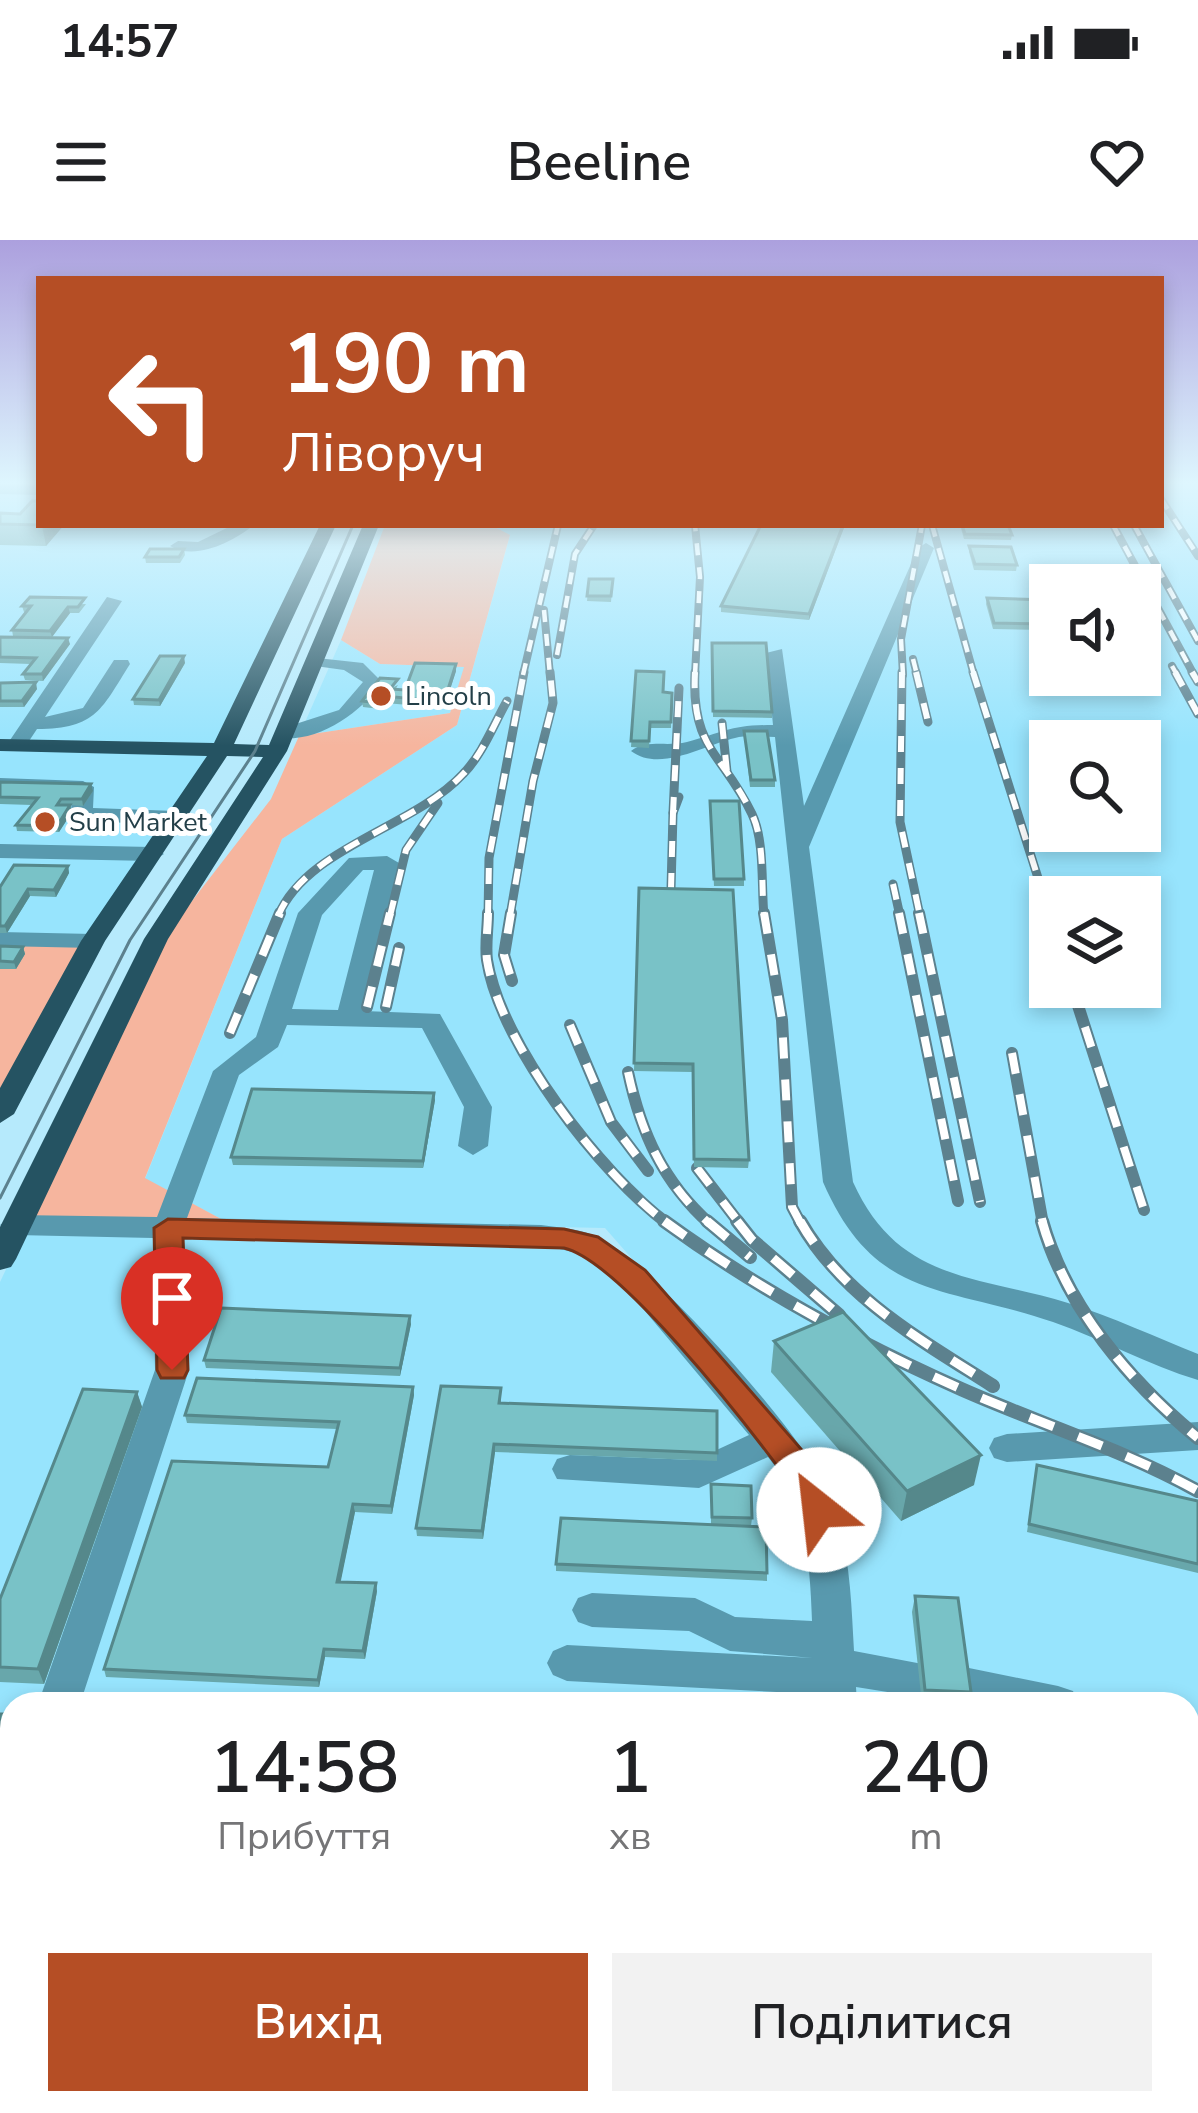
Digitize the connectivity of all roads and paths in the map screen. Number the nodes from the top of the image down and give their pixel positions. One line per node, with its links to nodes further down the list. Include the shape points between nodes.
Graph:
1 (306, 570): 12 (main road)
2 (352, 570): 6 (main road)
3 (916, 570): 16 (street)
4 (113, 601): 8 (street)
5 (775, 653): 9 (street)
6 (315, 661): 10 (main road); 10 (street, via 355,667 373,683 346,714)
7 (121, 664): 8 (street, via 90,712)
8 (33, 722): 11 (street)
9 (782, 731): 13 (street, via 734,731 688,749); 16 (street)
10 (281, 743): 12 (main road); 25 (main road, via 156,939)
11 (8, 746): 12 (main road)
12 (221, 750): 15 (main road)
13 (640, 751)
14 (0, 784): 15 (street, via 83,787 82,814)
15 (176, 818): 18 (main road)
16 (797, 849): 28 (street, via 848,1213 908,1268 953,1288 1058,1311)
17 (0, 850): 18 (street)
18 (152, 854): 20 (main road)
19 (0, 939): 20 (street)
20 (93, 941): 23 (main road)
21 (275, 1017): 22 (street); 22 (street, via 310,913 357,863 387,863); 26 (street, via 268,1041 227,1071)
22 (349, 1018): 24 (street, via 431,1020 478,1107)
23 (0, 1114)
24 (473, 1146)
25 (8, 1225): 26 (street); 27 (main road)
26 (168, 1228): 30 (street, via 541,1235 587,1244 635,1277); 38 (street, via 172,1370)
27 (0, 1259)
28 (1198, 1368)
29 (1198, 1436): 31 (street)
30 (773, 1439): 32 (street, via 699,1474); 35 (street, via 819,1510)
31 (1007, 1448)
32 (571, 1468)
33 (592, 1610): 35 (street, via 695,1615)
34 (566, 1664): 35 (street)
35 (833, 1672): 36 (street)
36 (919, 1679)
37 (964, 1685): 39 (street)
38 (63, 1692)
39 (999, 1692)

